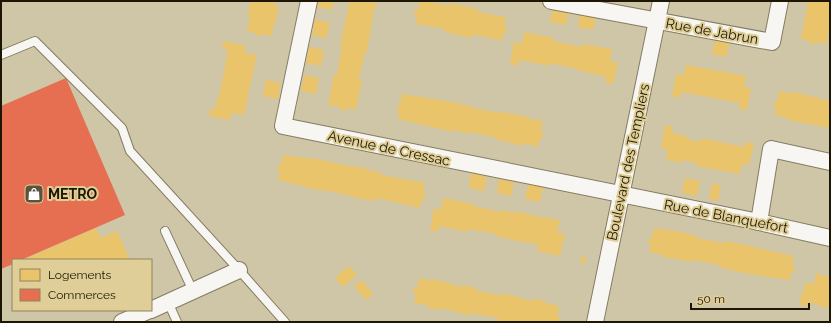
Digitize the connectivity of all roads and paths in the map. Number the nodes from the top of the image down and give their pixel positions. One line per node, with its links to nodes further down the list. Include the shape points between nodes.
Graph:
1 (309, 1): 8 (street, Avenue de Cressac, via 283,126)
2 (550, 1): 5 (street)
3 (661, 1): 5 (street, Boulevard des Templiers)
4 (780, 1): 5 (street, Rue de Jabrun, via 772,42)
5 (658, 21): 8 (street, Boulevard des Templiers)
6 (1, 55): 12 (lane, via 35,41 122,128 130,152)
7 (830, 162): 9 (street, via 771,149)
8 (621, 195): 9 (street, Rue de Blanquefort); 20 (street, Boulevard des Templiers)
9 (759, 222): 11 (street, Rue de Blanquefort)
10 (165, 231): 13 (lane)
11 (830, 238)
12 (239, 270): 13 (street); 19 (lane)
13 (193, 291): 14 (street)
14 (168, 302): 15 (street); 18 (lane)
15 (152, 310)
16 (149, 311): 17 (street)
17 (122, 322)
18 (177, 322)
19 (285, 322)
20 (595, 322)

